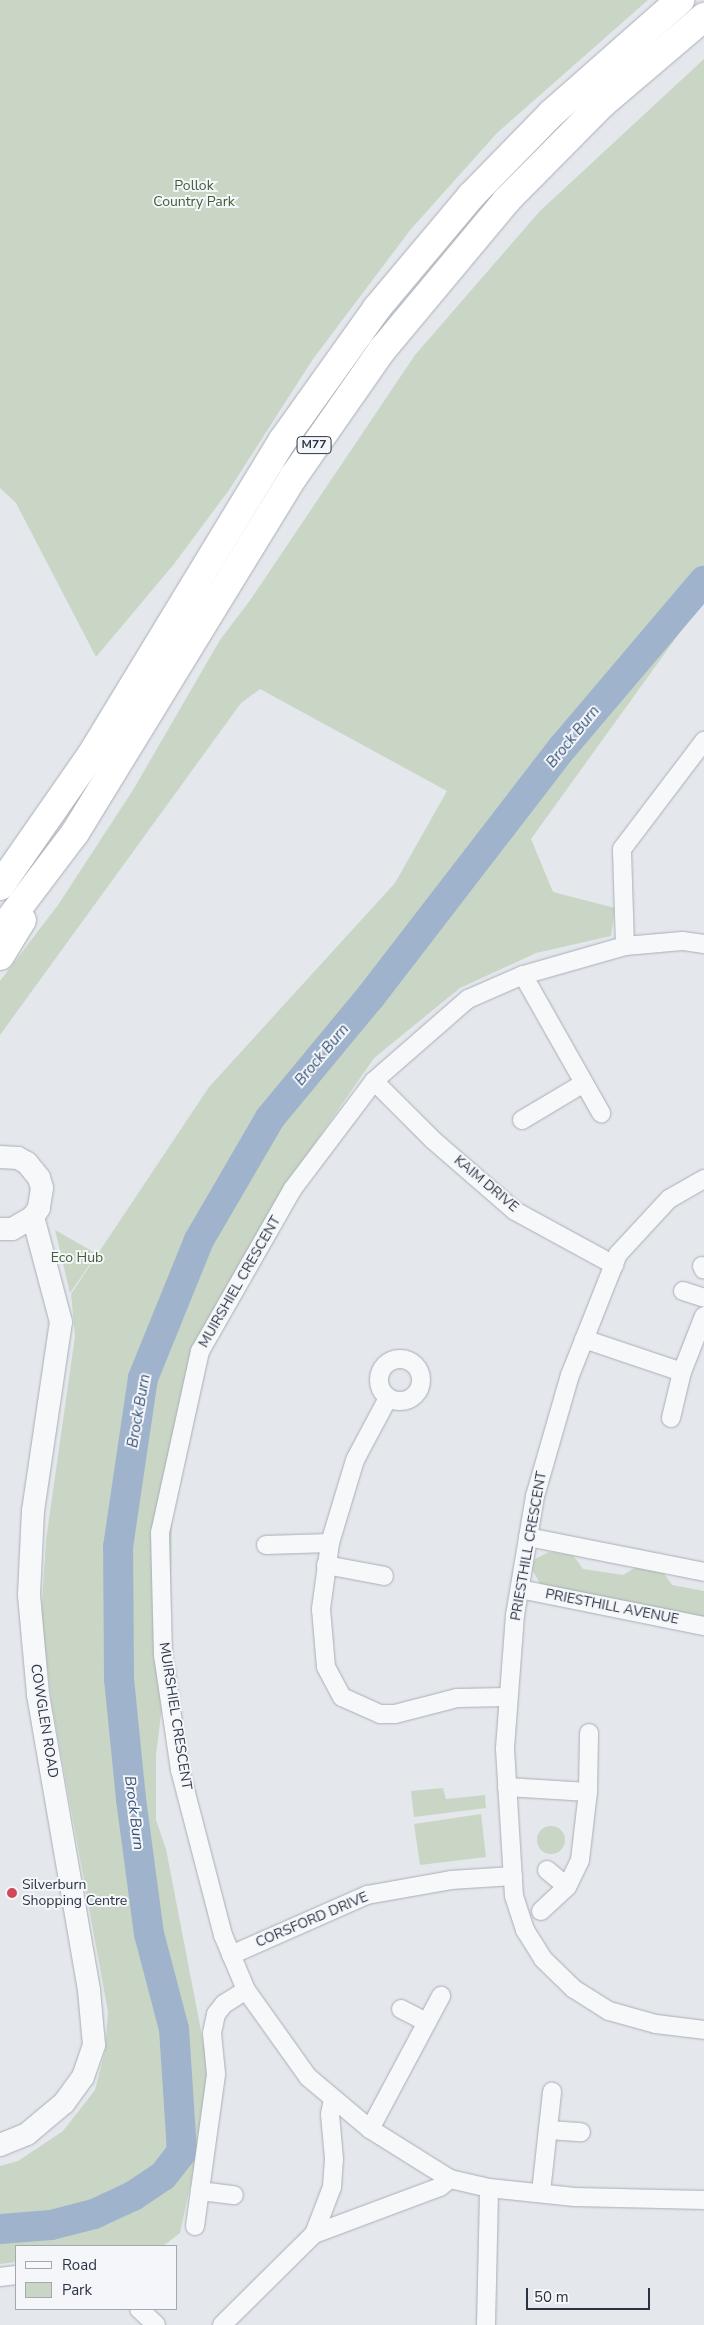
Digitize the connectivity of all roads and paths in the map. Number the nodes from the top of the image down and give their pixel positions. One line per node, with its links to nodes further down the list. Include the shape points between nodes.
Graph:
1 (680, 0): 5 (highway, M77, via 552,113 471,196 377,308 283,440 93,752)
2 (704, 17): 6 (highway, M77, via 603,103 506,200 382,350 294,476)
3 (704, 741): 4 (street)
4 (697, 762): 11 (street, via 622,849)
5 (42, 829): 7 (highway); 8 (highway, M77)
6 (75, 833): 9 (highway, M77); 12 (highway)
7 (0, 868)
8 (0, 886)
9 (0, 932)
10 (704, 944): 11 (street, MUIRSHIEL CRESCENT, via 682,941)
11 (625, 946): 13 (street, MUIRSHIEL CRESCENT)
12 (0, 956)
13 (523, 975): 14 (street, MUIRSHIEL CRESCENT, via 468,999); 15 (street)
14 (374, 1082): 23 (street, KAIM DRIVE, via 433,1140 515,1211); 47 (street, MUIRSHIEL CRESCENT, via 292,1190 200,1351 160,1533 162,1655 180,1770)
15 (584, 1083): 16 (street); 17 (street)
16 (601, 1113)
17 (522, 1120)
18 (0, 1157): 20 (street, via 18,1158 27,1163 39,1178 42,1198)
19 (704, 1179): 23 (street, PRIESTHILL CRESCENT, via 669,1198 642,1224 618,1254)
20 (33, 1217): 21 (street); 22 (street, COWGLEN ROAD)
21 (6, 1229): 22 (street, COWGLEN ROAD)
22 (42, 1256): 58 (street, COWGLEN ROAD, via 61,1322 33,1511 29,1595 38,1694 87,1980 94,2045 83,2077 64,2103 27,2134)
23 (614, 1265): 27 (street, PRIESTHILL CRESCENT)
24 (683, 1291): 25 (street)
25 (704, 1298)
26 (704, 1316): 28 (street)
27 (584, 1338): 28 (street); 31 (street, PRIESTHILL CRESCENT, via 556,1418 535,1496)
28 (682, 1372): 30 (street)
29 (388, 1398): 32 (street, via 355,1460)
30 (671, 1418)
31 (528, 1537): 35 (street); 37 (street, PRIESTHILL CRESCENT)
32 (330, 1543): 33 (street); 34 (street)
33 (266, 1545)
34 (326, 1565): 36 (street); 39 (street, via 321,1609 322,1641 326,1667 342,1697 370,1712 395,1714 457,1698)
35 (704, 1572)
36 (384, 1576)
37 (520, 1589): 38 (street, PRIESTHILL AVENUE); 39 (street, PRIESTHILL CRESCENT)
38 (704, 1626)
39 (507, 1697): 41 (street, PRIESTHILL CRESCENT)
40 (590, 1734): 42 (street)
41 (507, 1788): 42 (street); 44 (street, PRIESTHILL CRESCENT)
42 (588, 1792): 45 (street, via 580,1860)
43 (547, 1870): 45 (street)
44 (513, 1876): 47 (street, CORSFORD DRIVE, via 451,1880 367,1895); 52 (street, PRIESTHILL CRESCENT, via 514,1896 525,1930 543,1959 574,1989 609,2011 656,2024)
45 (567, 1887): 46 (street)
46 (541, 1911)
47 (231, 1955): 48 (street, MUIRSHIEL CRESCENT)
48 (246, 1990): 54 (street, MUIRSHIEL CRESCENT, via 302,2070); 61 (street, via 224,2004 216,2014 212,2033 216,2074)
49 (441, 1996): 51 (street)
50 (401, 2009): 51 (street)
51 (427, 2022): 55 (street)
52 (704, 2030)
53 (552, 2092): 56 (street)
54 (333, 2100): 55 (street, MUIRSHIEL CRESCENT); 66 (street, via 330,2114 334,2159 332,2187)
55 (370, 2129): 59 (street, MUIRSHIEL CRESCENT)
56 (549, 2130): 57 (street); 62 (street)
57 (581, 2132)
58 (0, 2145)
59 (450, 2180): 60 (street, MUIRSHIEL CRESCENT); 66 (street, via 440,2187)
60 (489, 2188): 62 (street, MUIRSHIEL CRESCENT); 70 (street)
61 (200, 2191): 63 (street); 65 (street)
62 (541, 2192): 64 (street, MUIRSHIEL CRESCENT, via 575,2197)
63 (234, 2195)
64 (704, 2200)
65 (195, 2226)
66 (314, 2234): 72 (street)
67 (15, 2275): 68 (street)
68 (0, 2277)
69 (140, 2310): 71 (street)
70 (485, 2324)
71 (156, 2325)
72 (222, 2325)

